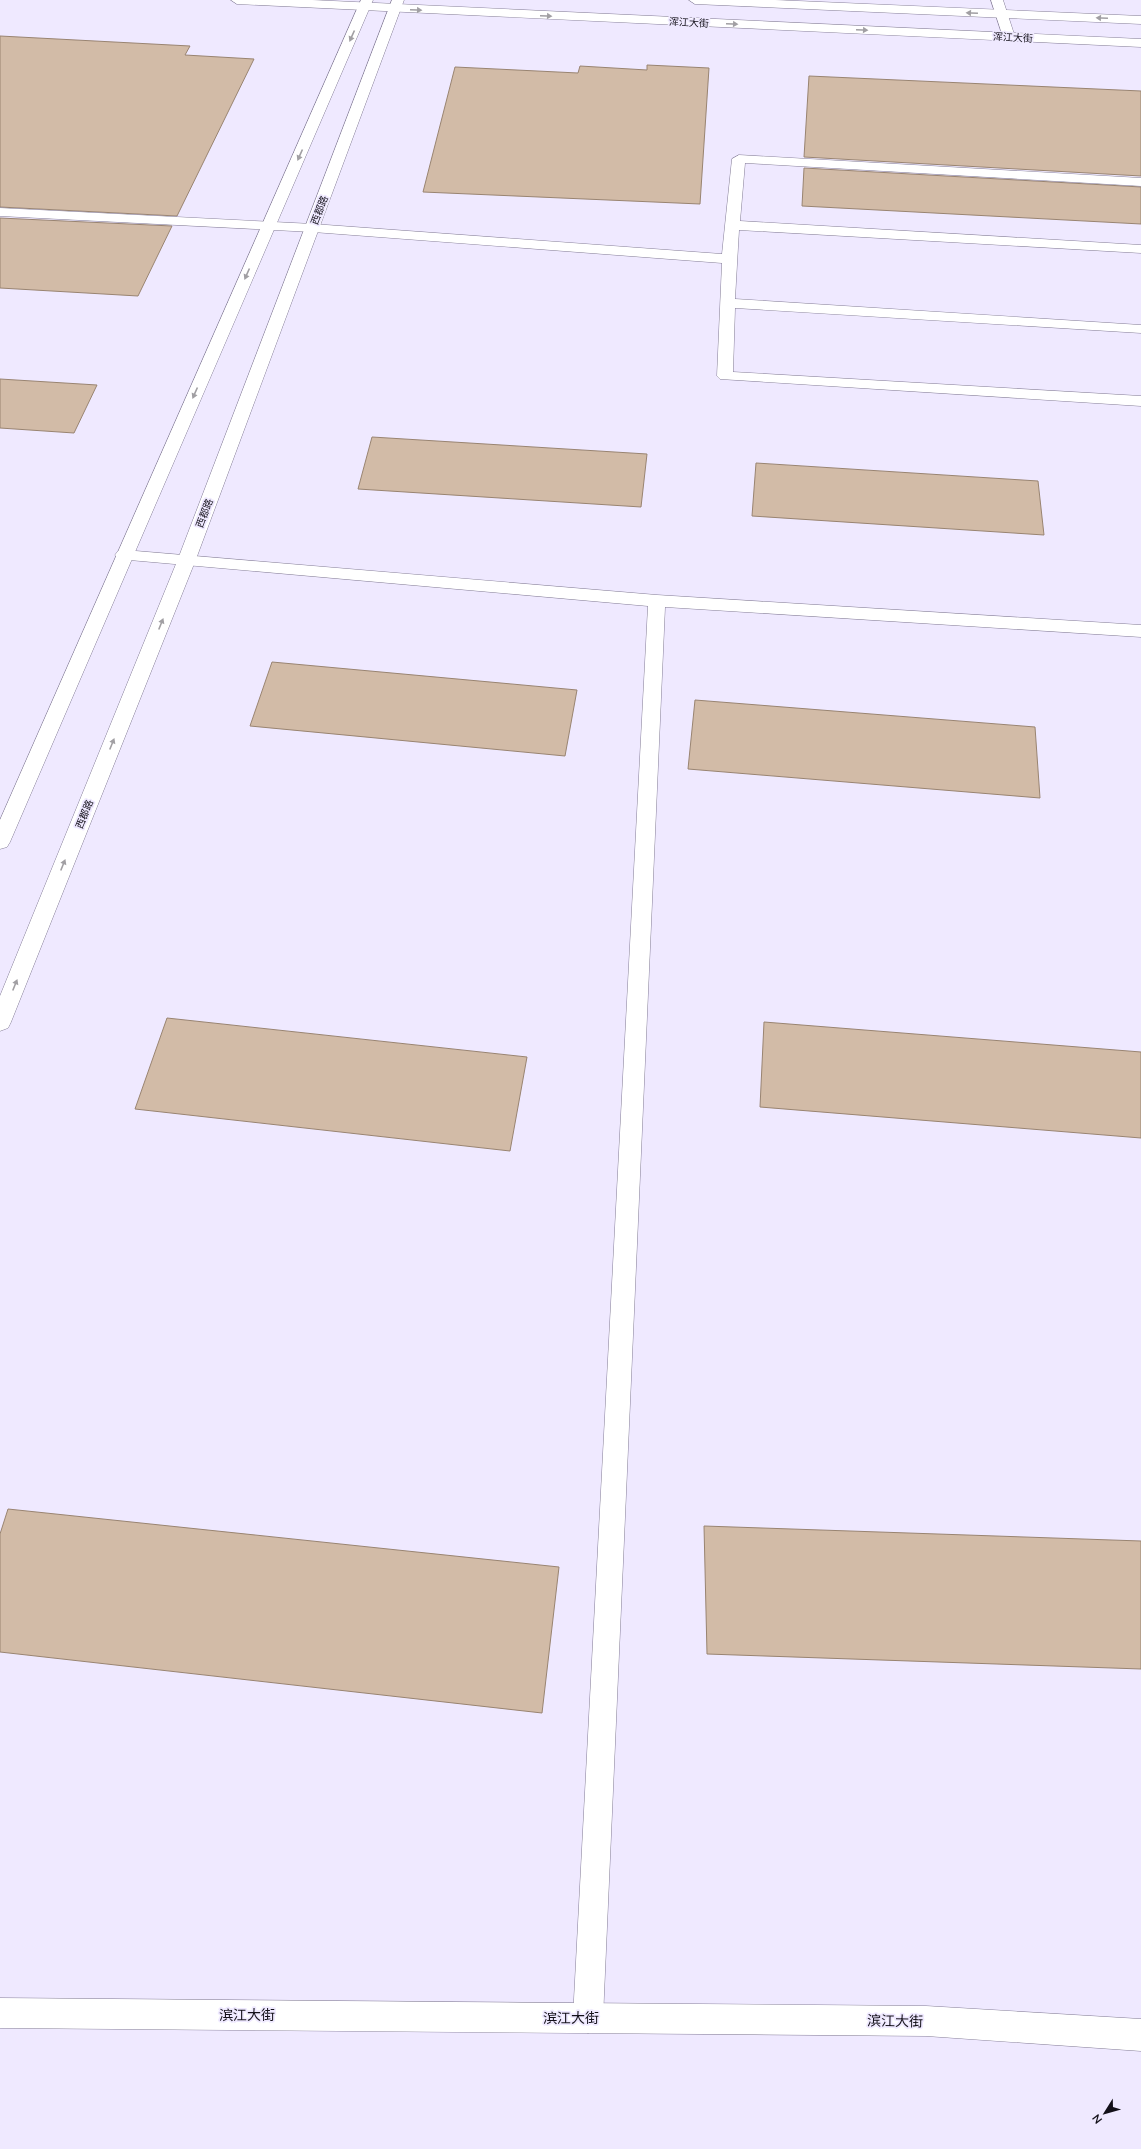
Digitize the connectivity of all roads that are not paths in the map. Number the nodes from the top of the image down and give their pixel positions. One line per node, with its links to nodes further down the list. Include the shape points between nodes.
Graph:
1 (237, 0): 4 (street, 浑江大街)
2 (694, 0): 6 (street, one-way to 2)
3 (996, 0): 6 (street)
4 (366, 4): 5 (street, 浑江大街); 13 (street, one-way to 13)
5 (397, 4): 8 (street, 浑江大街, one-way to 8); 14 (street, 西郡路)
6 (1002, 14): 7 (street, one-way to 6); 8 (street)
7 (1141, 20)
8 (1009, 37): 9 (street, 浑江大街)
9 (1141, 43)
10 (1141, 182): 12 (street, via 739,159)
11 (0, 212): 13 (street)
12 (732, 225): 15 (street); 16 (street)
13 (269, 226): 14 (street); 20 (street, one-way to 20)
14 (312, 228): 16 (street); 21 (street, 西郡路)
15 (1141, 249)
16 (729, 259): 17 (street)
17 (728, 303): 18 (street); 19 (street, via 725,376)
18 (1141, 329)
19 (1141, 401)
20 (124, 555): 21 (street); 24 (street)
21 (187, 559): 22 (street); 25 (street, 西郡路, one-way to 21)
22 (657, 601): 23 (street); 27 (street)
23 (1141, 631)
24 (0, 842)
25 (0, 1022)
26 (0, 2014): 27 (street, 滨江大街)
27 (588, 2018): 28 (street, 滨江大街, via 926,2021)
28 (1141, 2035)

